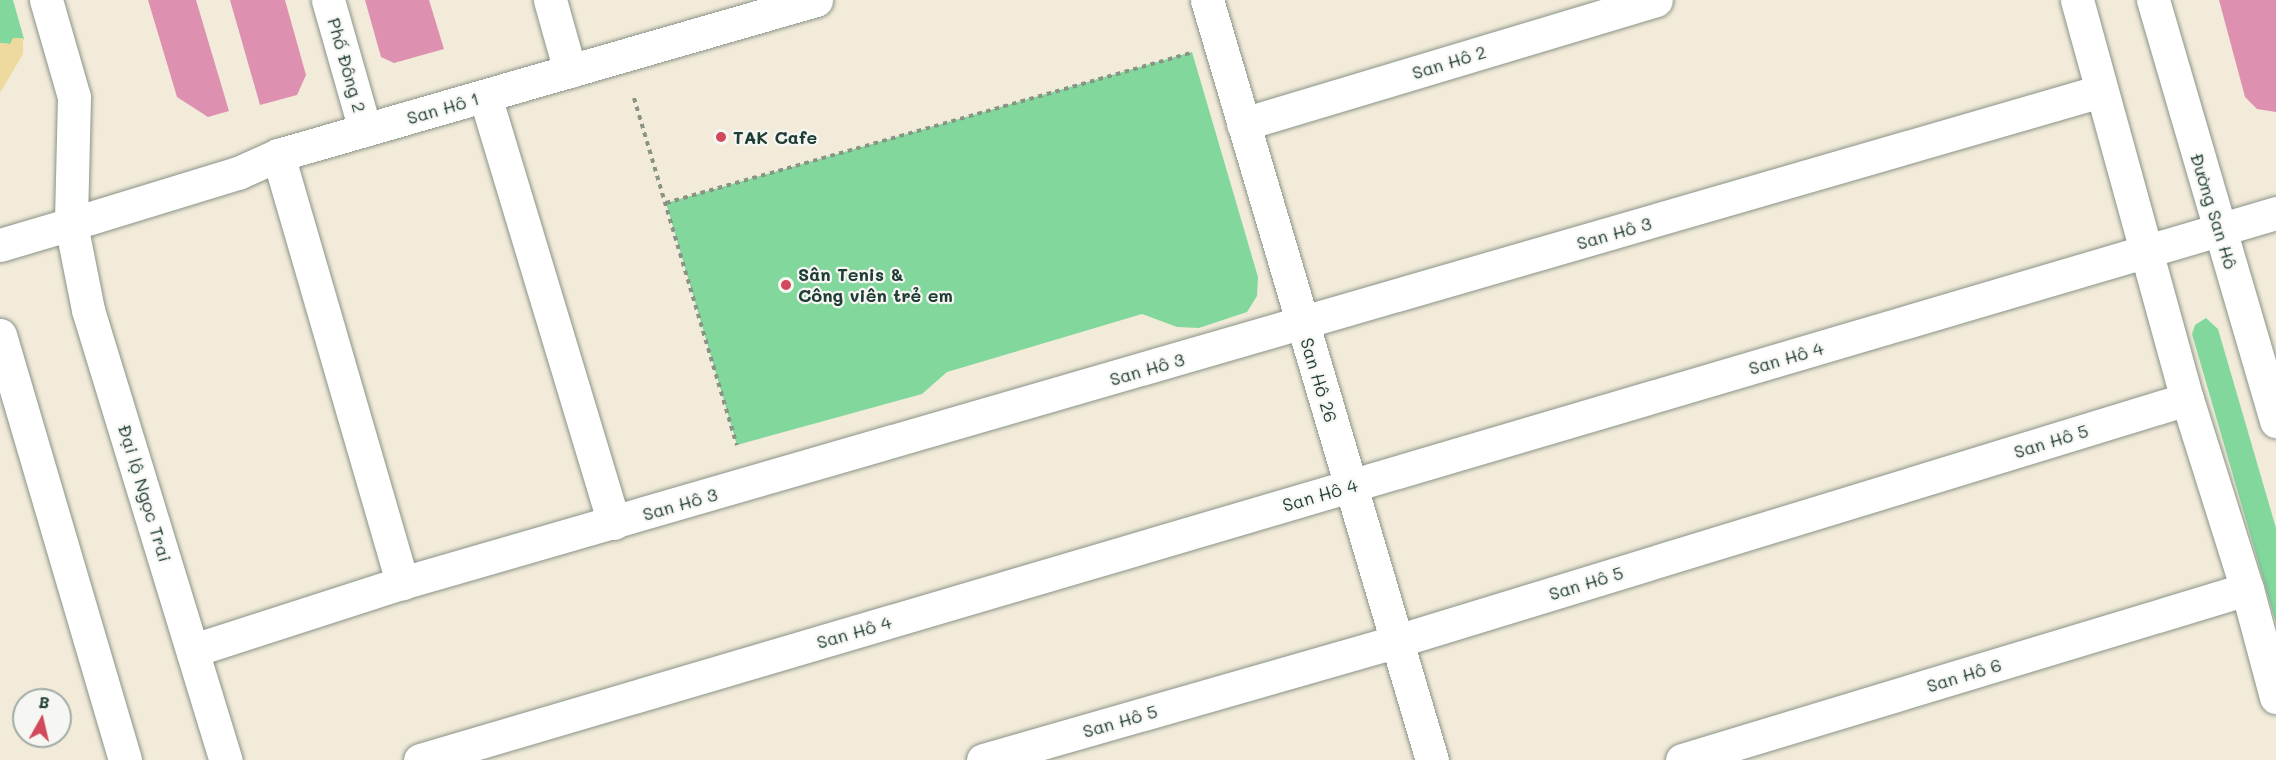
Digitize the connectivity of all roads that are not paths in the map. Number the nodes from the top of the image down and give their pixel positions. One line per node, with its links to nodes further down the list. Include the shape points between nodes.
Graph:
1 (46, 0): 17 (street, Đại lộ Ngọc Trai, via 74,97)
2 (328, 0): 14 (street, Phố Đông 2)
3 (550, 0): 10 (street)
4 (816, 0): 9 (street, San Hô 1)
5 (1207, 0): 13 (street, San Hô 26)
6 (1656, 0): 13 (street, San Hô 2)
7 (2077, 0): 11 (street)
8 (2153, 0): 18 (street, Đường San Hô)
9 (779, 5): 10 (street, San Hô 1)
10 (570, 71): 12 (street, San Hô 1)
11 (2101, 91): 20 (street); 21 (street, San Hô 3)
12 (485, 96): 14 (street, San Hô 1); 26 (street)
13 (1243, 124): 21 (street, San Hô 26)
14 (365, 130): 15 (street, San Hô 1)
15 (278, 155): 17 (street, San Hô 1, via 238,173); 27 (street)
16 (2276, 213): 18 (street, San Hô 4)
17 (71, 224): 19 (street); 30 (street, Đại lộ Ngọc Trai, via 88,310)
18 (2219, 230): 20 (street, San Hô 4); 24 (street, Đường San Hô)
19 (0, 245)
20 (2146, 253): 23 (street); 25 (street, San Hô 4)
21 (1302, 324): 25 (street, San Hô 26); 26 (street, San Hô 3)
22 (0, 335): 33 (street)
23 (2187, 399): 28 (street); 29 (street, San Hô 5)
24 (2276, 421)
25 (1350, 486): 29 (street, San Hô 26); 32 (street, San Hô 4)
26 (614, 523): 27 (street, San Hô 3)
27 (402, 583): 30 (street, San Hô 3)
28 (2247, 589): 31 (street); 37 (street, San Hô 6)
29 (1397, 641): 35 (street, San Hô 5); 36 (street, San Hô 26)
30 (194, 650): 34 (street, Đại lộ Ngọc Trai)
31 (2276, 697)
32 (438, 758)
33 (125, 760)
34 (225, 760)
35 (982, 760)
36 (1432, 760)
37 (1682, 760)

